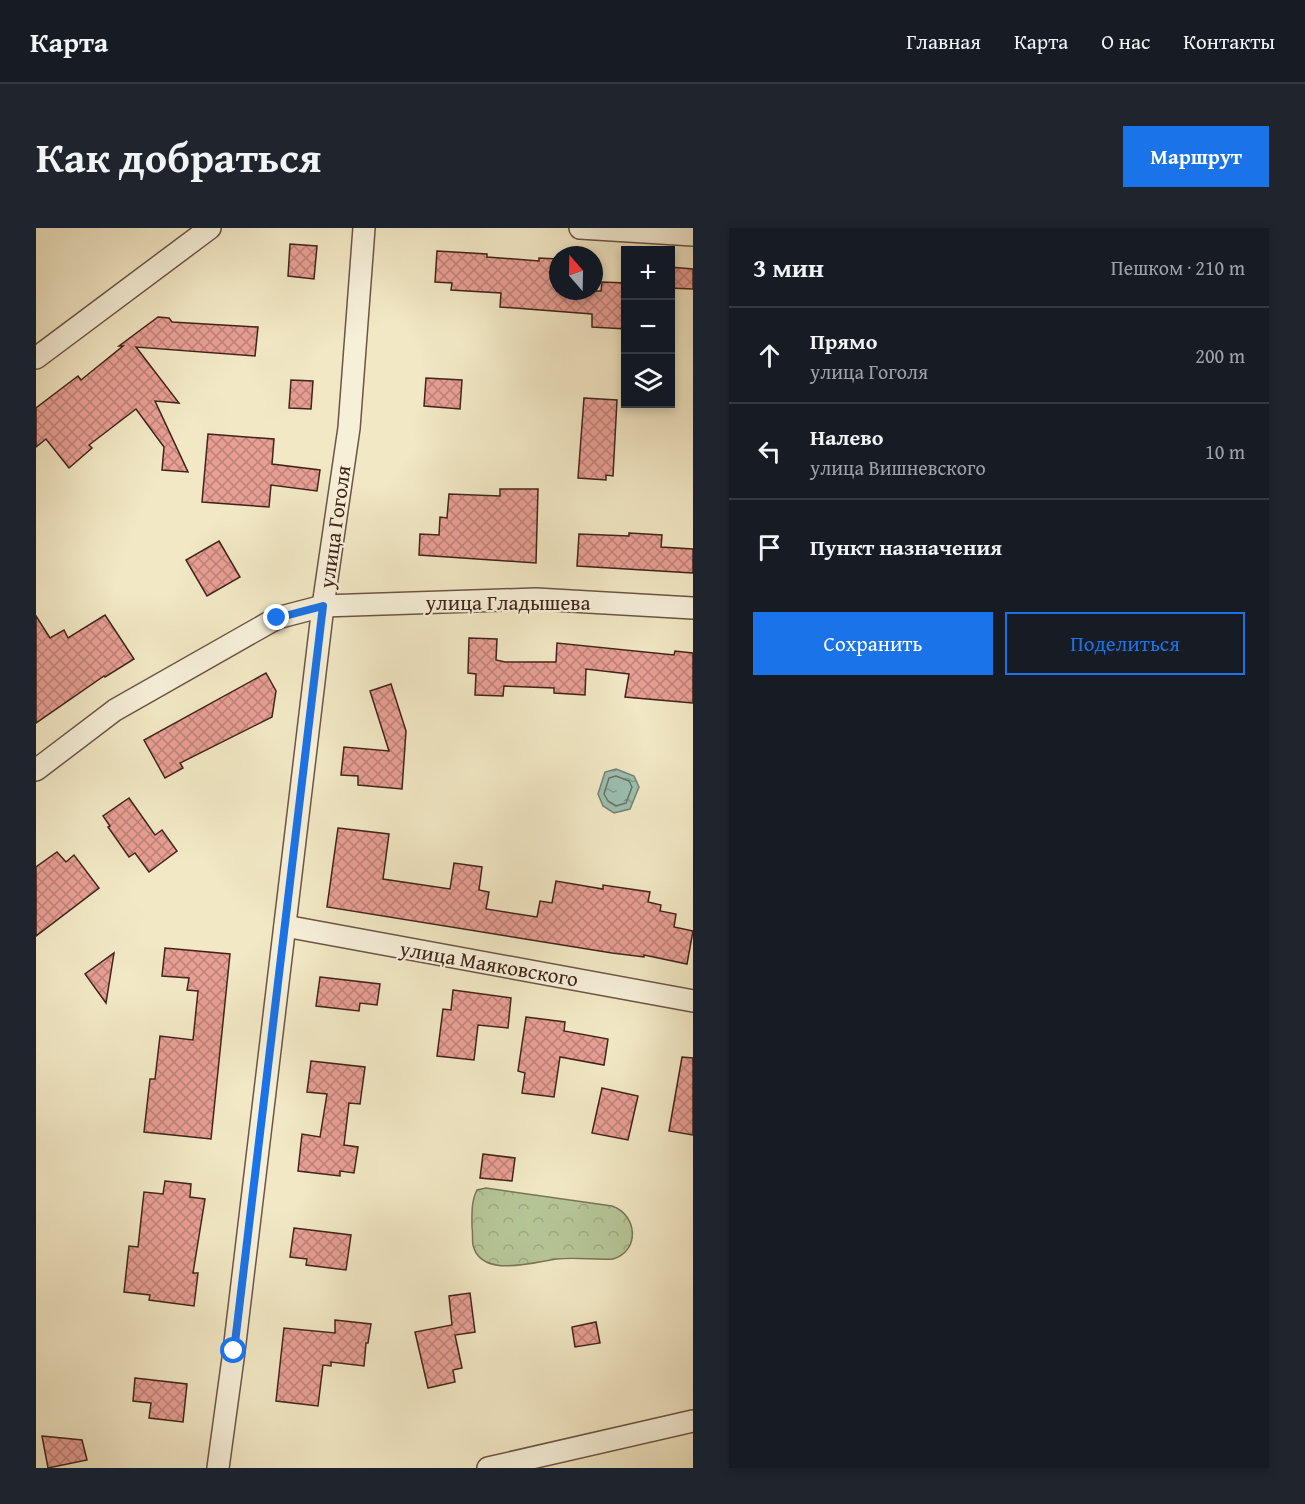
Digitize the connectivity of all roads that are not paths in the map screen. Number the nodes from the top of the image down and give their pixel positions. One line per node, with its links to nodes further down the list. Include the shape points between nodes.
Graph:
1 (210, 228): 5 (street)
2 (364, 228): 6 (street, улица Гоголя, via 349,428)
3 (580, 228): 4 (street)
4 (693, 235)
5 (36, 358)
6 (323, 606): 7 (street, улица Гладышева, via 536,599); 8 (street, улица Гладышева, via 277,618 115,710); 9 (street, улица Гоголя)
7 (693, 608)
8 (36, 770)
9 (285, 926): 10 (street, улица Маяковского); 12 (street, улица Гоголя)
10 (693, 1001)
11 (693, 1421): 13 (street)
12 (218, 1468)
13 (488, 1468)

